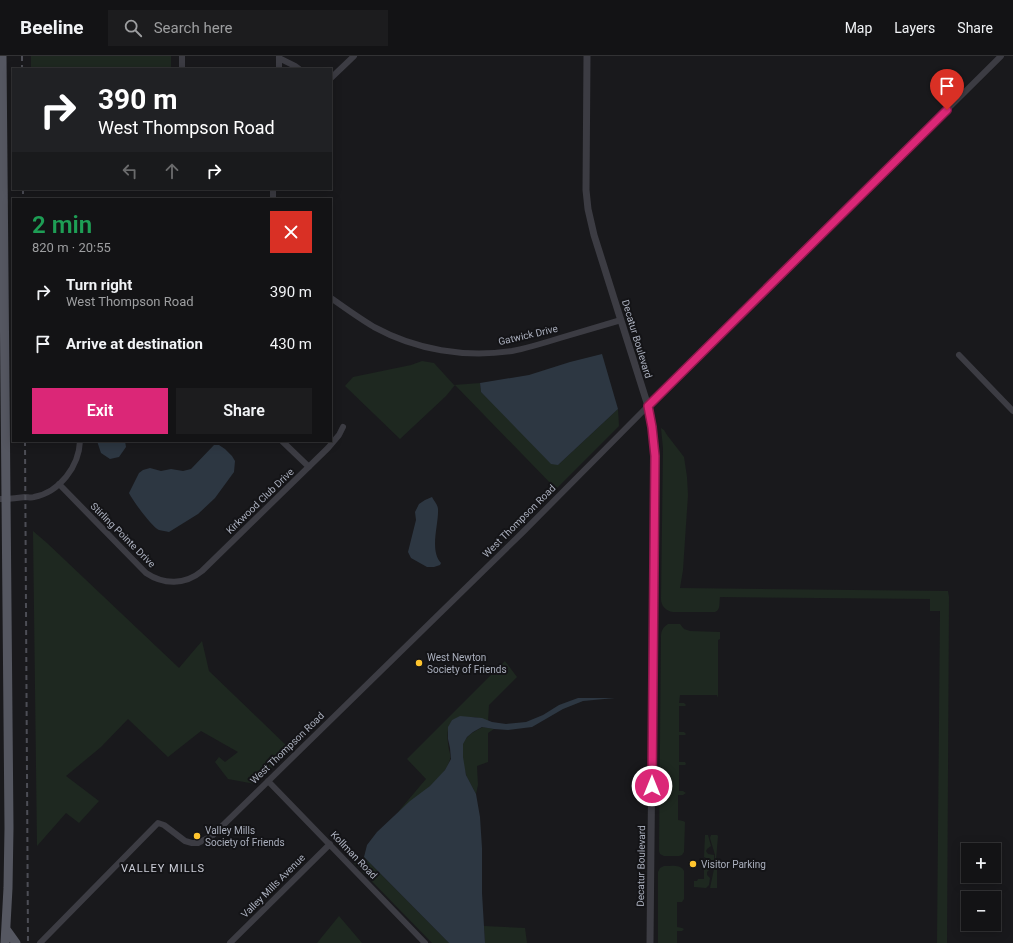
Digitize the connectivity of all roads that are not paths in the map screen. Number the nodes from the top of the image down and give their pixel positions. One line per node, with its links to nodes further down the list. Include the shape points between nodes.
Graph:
1 (2, 56): 21 (main road)
2 (182, 56): 7 (street)
3 (354, 56): 10 (street)
4 (587, 56): 12 (street, Decatur Boulevard, via 585,178 588,209)
5 (1001, 56): 14 (street, West Thompson Road)
6 (279, 57): 8 (street); 9 (street)
7 (182, 68)
8 (279, 68)
9 (298, 68)
10 (332, 77)
11 (332, 299): 12 (street, Gatwick Drive, via 368,323 400,339 426,347 474,354 521,349)
12 (621, 320): 14 (street, Decatur Boulevard)
13 (959, 355): 15 (street)
14 (648, 406): 23 (street, West Thompson Road); 31 (street, Decatur Boulevard, via 655,456)
15 (1013, 411)
16 (343, 427): 19 (street, Kirkwood Club Drive, via 335,440)
17 (80, 442): 20 (street, via 74,465)
18 (283, 442): 19 (street)
19 (308, 467): 22 (street, Kirkwood Club Drive, via 202,571)
20 (59, 484): 21 (street, via 38,496); 22 (street, Stirling Pointe Drive, via 146,573 162,581)
21 (3, 499): 25 (main road, via 9,828)
22 (183, 581)
23 (268, 781): 24 (street, Kollman Road); 28 (street, West Thompson Road, via 212,836 198,843 185,841 158,823)
24 (330, 844): 29 (street, Valley Mills Avenue); 30 (street, Kollman Road)
25 (6, 929): 26 (main road); 27 (main road)
26 (5, 943)
27 (16, 943)
28 (40, 943)
29 (230, 943)
30 (425, 943)
31 (650, 943)

